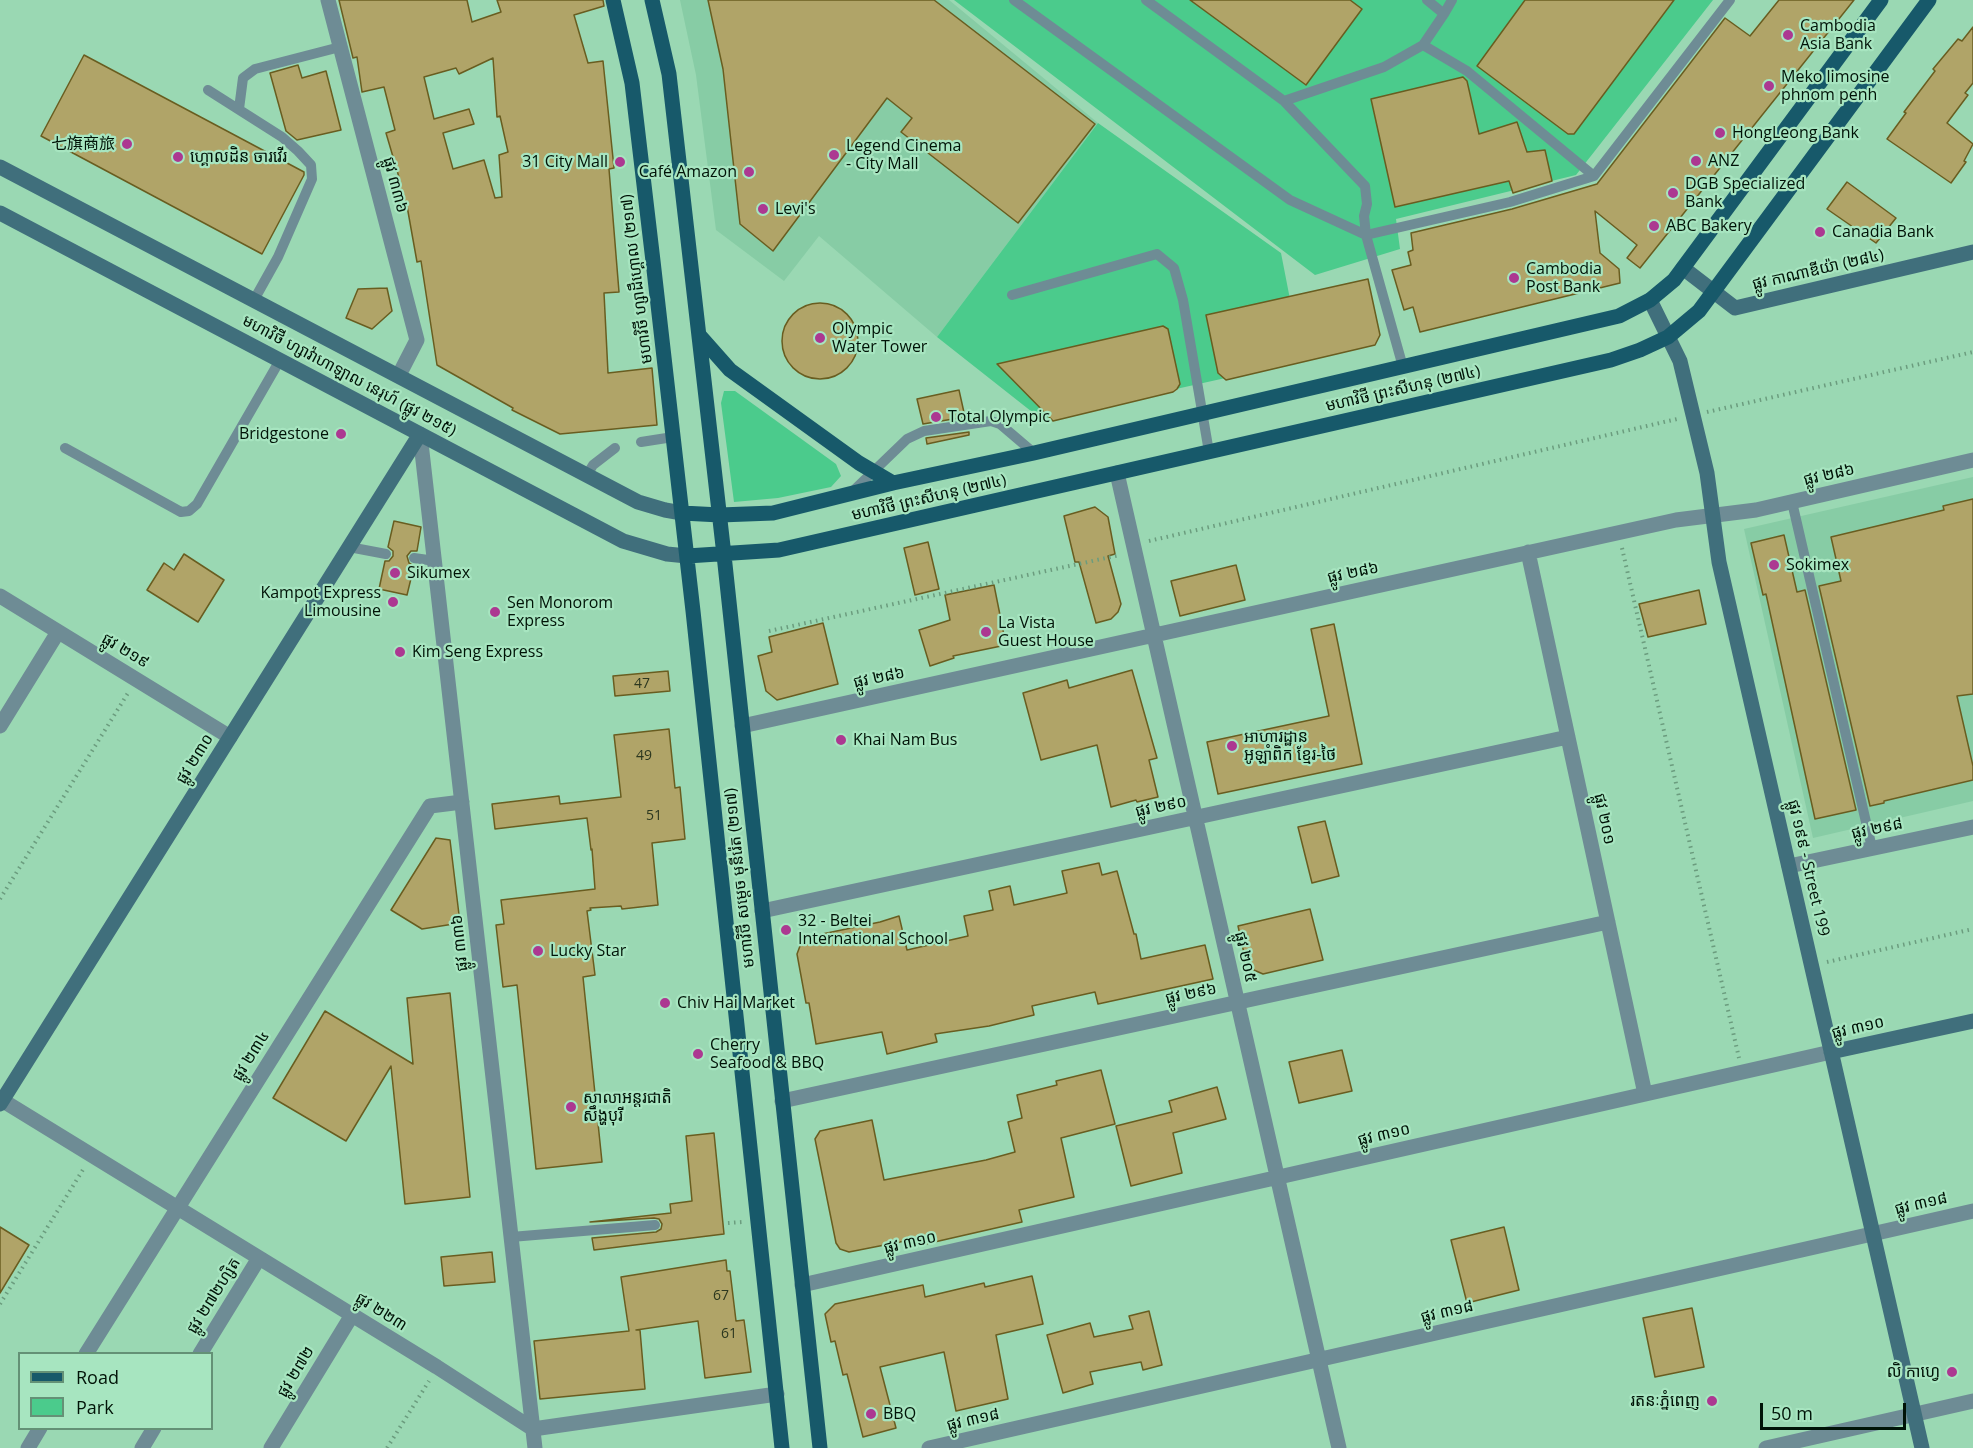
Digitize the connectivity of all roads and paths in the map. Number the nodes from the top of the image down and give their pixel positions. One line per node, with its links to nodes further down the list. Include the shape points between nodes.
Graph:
1 (328, 0): 13 (street, ផ្លូវ ៣៣៦)
2 (613, 0): 36 (main road, មហាវិថី ហ្សាដឹហ្គោល (២១៧), via 632,83)
3 (652, 0): 27 (main road, via 669,74)
4 (1014, 0): 20 (lane, via 1290,200)
5 (1146, 0): 15 (lane)
6 (1427, 0): 11 (lane)
7 (1452, 0): 11 (lane)
8 (1730, 0): 18 (lane)
9 (1881, 0): 22 (main road, មហាវិថី ព្រះសីហនុ (២៧៤))
10 (1929, 0): 23 (main road, មហាវិថី ព្រះសីហនុ (២៧៤))
11 (1444, 14): 12 (lane)
12 (1423, 45): 15 (lane, via 1384,67); 18 (lane, via 1467,71)
13 (340, 47): 16 (lane, via 255,69 243,78); 32 (street, ផ្លូវ ៣៣៦, via 417,340)
14 (208, 90): 16 (lane)
15 (1284, 101): 20 (lane, via 1365,186)
16 (239, 110): 25 (lane, via 298,151 310,165 312,179 278,257)
17 (0, 167): 25 (street, មហាវិថី ហ្សាវ៉ាហាឡាល នេរុហ៍ (ផ្លូវ ២១៥))
18 (1593, 176): 20 (lane, via 1510,202)
19 (0, 213): 30 (street, មហាវិថី ហ្សាវ៉ាហាឡាល នេរុហ៍ (ផ្លូវ ២១៥))
20 (1366, 235): 31 (lane)
21 (1973, 252): 23 (street, ផ្លូវ កាណាឌីយ៉ា (២៨៤), via 1736,308)
22 (1683, 268): 23 (street, ផ្លូវ កាណាឌីយ៉ា (២៨៤)); 26 (main road, មហាវិថី ព្រះសីហនុ (២៧៤))
23 (1714, 291): 28 (main road, មហាវិថី ព្រះសីហនុ (២៧៤), via 1699,311)
24 (1012, 295): 33 (lane, via 1156,254 1174,268 1183,300)
25 (254, 300): 32 (street, មហាវិថី ហ្សាវ៉ាហាឡាល នេរុហ៍ (ផ្លូវ ២១៥))
26 (1650, 300): 28 (street, ផ្លូវ ១៩៩ - Street 199); 31 (main road, មហាវិថី ព្រះសីហនុ (២៧៤), via 1619,316)
27 (699, 335): 43 (main road, via 730,370); 50 (main road)
28 (1668, 337): 34 (street, ផ្លូវ ១៩៩ - Street 199, via 1680,361); 40 (main road, មហាវិថី ព្រះសីហនុ (២៧៤), via 1611,360)
29 (1973, 352): 34 (path)
30 (280, 360): 35 (street, មហាវិថី ហ្សាវ៉ាហាឡាល នេរុហ៍ (ផ្លូវ ២១៥)); 38 (lane, via 197,504 189,511 181,512)
31 (1403, 367): 33 (main road, មហាវិថី ព្រះសីហនុ (២៧៤))
32 (399, 375): 45 (street, មហាវិថី ហ្សាវ៉ាហាឡាល នេរុហ៍ (ផ្លូវ ២១៥))
33 (1201, 414): 40 (lane); 41 (main road, មហាវិថី ព្រះសីហនុ (២៧៤))
34 (1693, 415): 51 (street, ផ្លូវ ១៩៩ - Street 199); 54 (path)
35 (420, 434): 53 (street, ផ្លូវ ២៣០); 58 (street, មហាវិថី ហ្សាវ៉ាហាឡាល នេរុហ៍ (ផ្លូវ ២១៥), via 623,541); 60 (street, ផ្លូវ ៣៣៦)
36 (673, 437): 37 (lane); 49 (main road, មហាវិថី ហ្សាដឹហ្គោល (២១៧))
37 (641, 442)
38 (65, 448)
39 (615, 448): 45 (lane)
40 (1209, 452): 44 (main road, មហាវិថី ព្រះសីហនុ (២៧៤))
41 (1034, 453): 43 (lane, via 991,421 924,431 907,439); 46 (main road, មហាវិថី ព្រះសីហនុ (២៧៤))
42 (1973, 460): 48 (street, ផ្លូវ ២៨៦)
43 (873, 472): 46 (main road); 47 (lane)
44 (1117, 473): 54 (street, ផ្លូវ ២០៥); 57 (main road, មហាវិថី ព្រះសីហនុ (២៧៤), via 779,550)
45 (586, 475): 49 (street, មហាវិថី ហ្សាវ៉ាហាឡាល នេរុហ៍ (ផ្លូវ ២១៥), via 638,502)
46 (893, 483): 47 (main road, មហាវិថី ព្រះសីហនុ (២៧៤))
47 (851, 493): 50 (main road, មហាវិថី ព្រះសីហនុ (២៧៤), via 773,513)
48 (1792, 502): 51 (street, ផ្លូវ ២៨៦); 73 (lane)
49 (682, 513): 50 (main road, មហាវិថី ព្រះសីហនុ (២៧៤)); 58 (main road, មហាវិថី ហ្សាដឹហ្គោល (២១៧))
50 (720, 515): 57 (main road)
51 (1713, 516): 52 (street, ផ្លូវ ២៨៦); 74 (street, ផ្លូវ ១៩៩ - Street 199, via 1719,562)
52 (1618, 532): 55 (street, ផ្លូវ ២៨៦); 83 (path)
53 (350, 547): 56 (lane); 68 (street, ផ្លូវ ២៣០)
54 (1134, 549): 62 (path); 64 (street, ផ្លូវ ២០៥)
55 (1528, 552): 64 (street, ផ្លូវ ២៨៦); 69 (street, ផ្លូវ ២០១)
56 (386, 554)
57 (724, 555): 58 (main road, មហាវិថី ព្រះសីហនុ (២៧៤)); 67 (main road, មហាវិថី សម្តេច មុនីរ៉េត (២១៧))
58 (687, 556): 102 (main road, មហាវិថី សម្តេច មុនីរ៉េត (២១៧))
59 (414, 558): 60 (lane)
60 (435, 561): 70 (street, ផ្លូវ ៣៣៦)
61 (0, 596): 63 (street, ផ្លូវ ២១៩)
62 (769, 631)
63 (58, 632): 65 (street, ផ្លូវ ២១៩); 66 (street)
64 (1154, 635): 67 (street, ផ្លូវ ២៨៦); 71 (street, ផ្លូវ ២០៥)
65 (137, 680): 68 (street, ផ្លូវ ២១៩); 75 (path)
66 (0, 726)
67 (742, 726): 76 (main road, មហាវិថី សម្តេច មុនីរ៉េត (២១៧))
68 (230, 737): 85 (street, ផ្លូវ ២៣០)
69 (1568, 737): 71 (street, ផ្លូវ ២៩០); 77 (street, ផ្លូវ ២០១)
70 (462, 802): 89 (street, ផ្លូវ ២៣៤, via 430,806); 93 (street, ផ្លូវ ៣៣៦)
71 (1195, 818): 76 (street, ផ្លូវ ២៩០); 80 (street, ផ្លូវ ២០៥)
72 (1973, 827): 73 (street, ផ្លូវ ២៩៨)
73 (1872, 848): 74 (street, ផ្លូវ ២៩៨)
74 (1789, 866): 79 (street, ផ្លូវ ១៩៩ - Street 199)
75 (0, 899)
76 (762, 911): 86 (main road, មហាវិថី សម្តេច មុនីរ៉េត (២១៧))
77 (1608, 922): 80 (street, ផ្លូវ ២៩៦); 84 (street, ផ្លូវ ២០១)
78 (1973, 929): 79 (path)
79 (1812, 966): 82 (street, ផ្លូវ ១៩៩ - Street 199)
80 (1237, 1002): 86 (street, ផ្លូវ ២៩៦); 88 (street, ផ្លូវ ២០៥)
81 (1973, 1021): 82 (street, ផ្លូវ ៣១០)
82 (1832, 1052): 83 (street, ផ្លូវ ៣១០); 92 (street, ផ្លូវ ១៩៩ - Street 199)
83 (1742, 1072): 84 (street, ផ្លូវ ៣១០)
84 (1645, 1094): 88 (street, ផ្លូវ ៣១០)
85 (1, 1101): 87 (street, ផ្លូវ ២២៣)
86 (782, 1101): 95 (main road, មហាវិថី សម្តេច មុនីរ៉េត (២១៧))
87 (93, 1155): 89 (street, ផ្លូវ ២២៣); 96 (path)
88 (1277, 1178): 95 (street, ផ្លូវ ៣១០); 100 (street, ផ្លូវ ២០៥)
89 (176, 1207): 94 (street, ផ្លូវ ២២៣); 98 (street, ផ្លូវ ២៣៤)
90 (1973, 1211): 92 (street, ផ្លូវ ៣១៨)
91 (655, 1226): 93 (lane)
92 (1873, 1234): 100 (street, ផ្លូវ ៣១៨); 104 (street, ផ្លូវ ១៩៩ - Street 199)
93 (511, 1237): 105 (street, ផ្លូវ ៣៣៦)
94 (259, 1258): 97 (street, ផ្លូវ ២២៣); 99 (street, ផ្លូវ ២៧២ហ្សិត)
95 (802, 1285): 115 (main road, មហាវិថី សម្តេច មុនីរ៉េត (២១៧))
96 (0, 1304)
97 (352, 1315): 101 (street, ផ្លូវ ២២៣); 110 (street, ផ្លូវ ២៧២)
98 (87, 1352)
99 (201, 1352)
100 (1319, 1360): 116 (street, ផ្លូវ ៣១៨); 117 (street, ផ្លូវ ២០៥)
101 (437, 1367): 105 (street, ផ្លូវ ២២៣); 111 (path)
102 (777, 1394): 105 (street); 114 (main road, មហាវិថី សម្តេច មុនីរ៉េត (២១៧))
103 (1973, 1401): 104 (street)
104 (1914, 1414): 118 (street); 119 (street, ផ្លូវ ១៩៩ - Street 199)
105 (533, 1429): 112 (street); 113 (street, ផ្លូវ ៣៣៦)
106 (39, 1430): 108 (street)
107 (153, 1430): 109 (street)
108 (28, 1448)
109 (142, 1448)
110 (271, 1448)
111 (387, 1448)
112 (522, 1448)
113 (535, 1448)
114 (782, 1448)
115 (820, 1448)
116 (929, 1448)
117 (1339, 1448)
118 (1766, 1448)
119 (1922, 1448)

